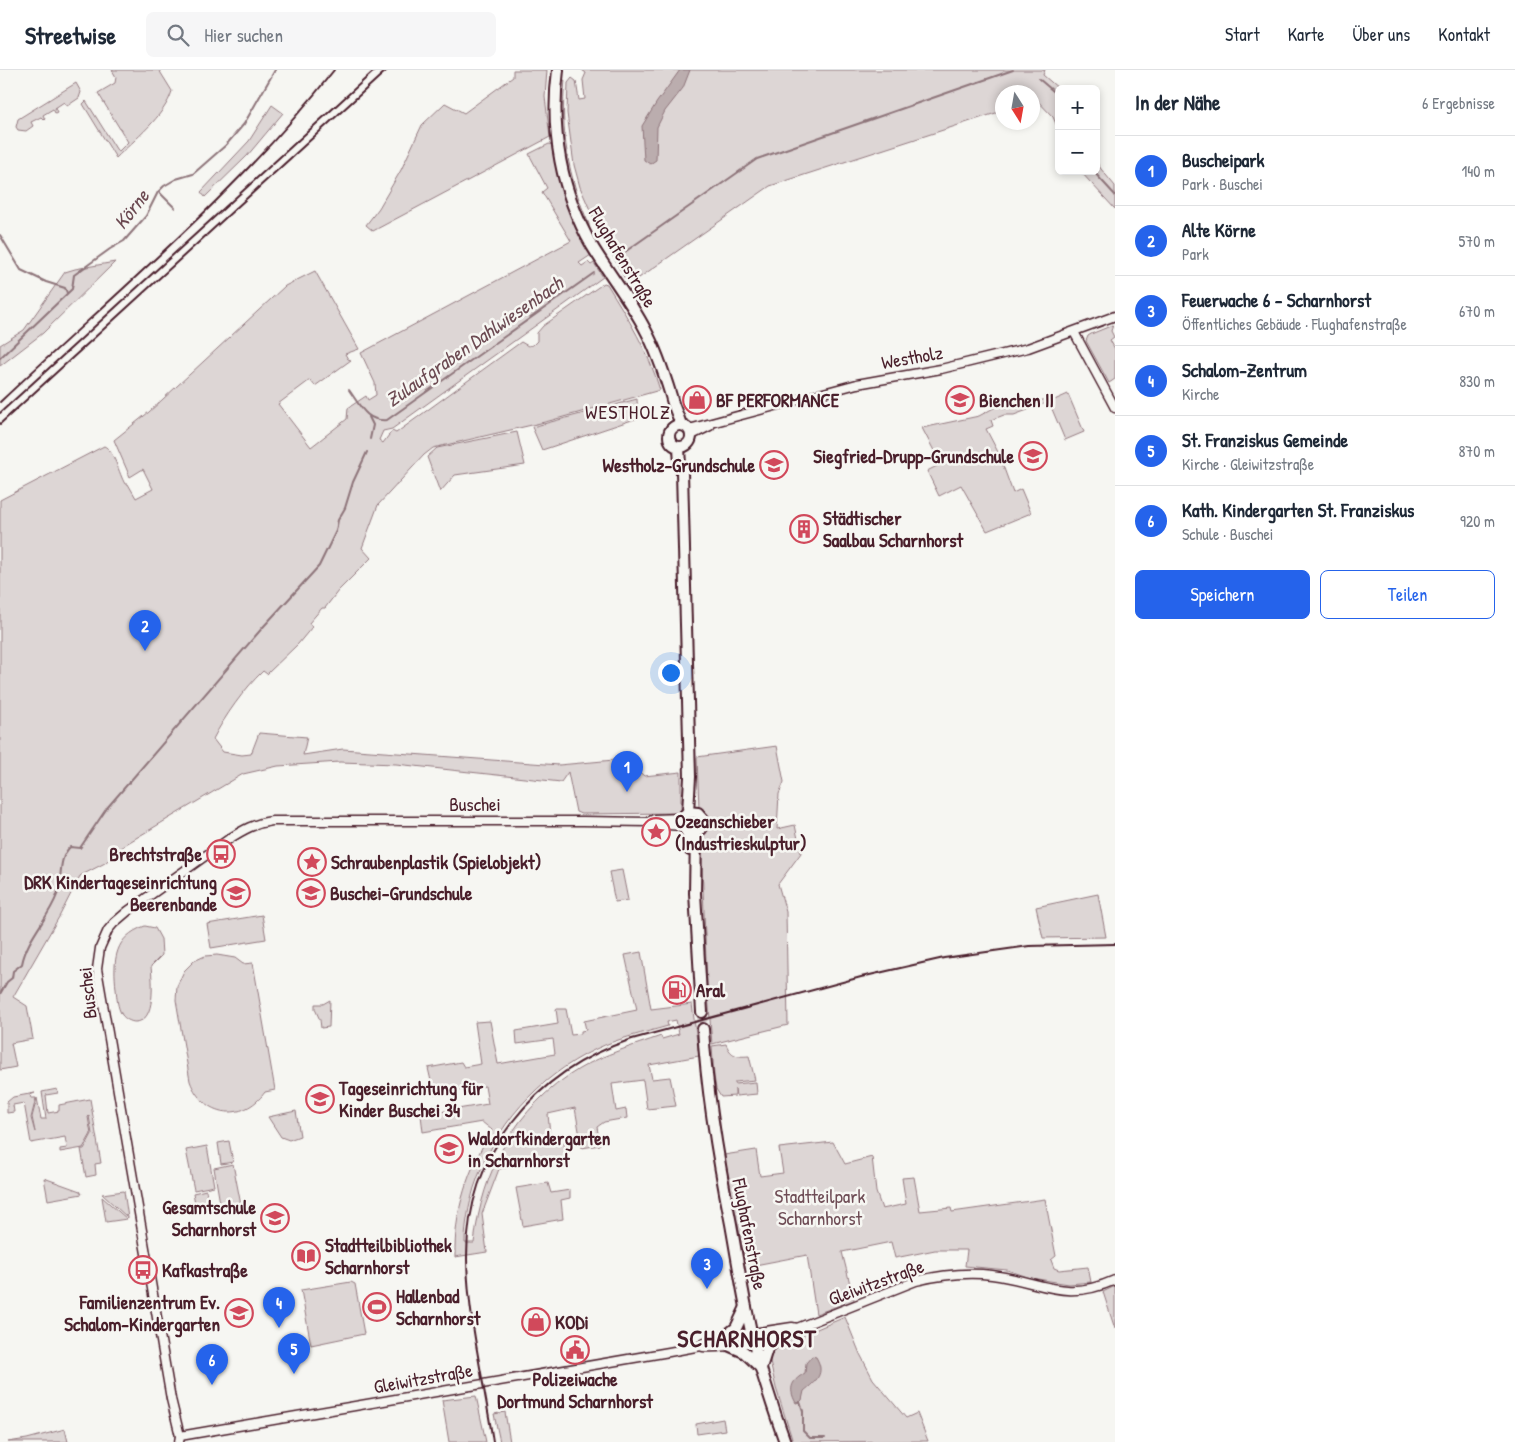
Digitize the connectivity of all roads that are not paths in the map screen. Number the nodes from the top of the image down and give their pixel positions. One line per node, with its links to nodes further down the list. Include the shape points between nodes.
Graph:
1 (558, 70): 5 (main road, Flughafenstraße, via 557,139 568,194 591,244 655,349)
2 (1115, 316): 3 (street, Westholz)
3 (1074, 332): 4 (street); 5 (street, Westholz, via 988,358 865,382 710,426)
4 (1115, 408)
5 (684, 429): 6 (main road, via 691,441); 6 (main road, Flughafenstraße, via 670,431 669,440 674,446)
6 (682, 447): 7 (main road, Flughafenstraße, via 690,777)
7 (688, 822): 8 (main road, Flughafenstraße); 17 (street, Buschei, via 654,819 648,822 260,823 242,830 128,911 110,928 100,948 97,968)
8 (702, 1012)
9 (703, 1029): 11 (main road, Flughafenstraße, via 714,1136)
10 (1115, 1280): 12 (street, Gleiwitzstraße, via 1068,1291 992,1275 970,1273 934,1277)
11 (746, 1307): 14 (main road, Flughafenstraße); 15 (main road)
12 (796, 1328): 13 (street, Gleiwitzstraße); 14 (street, Gleiwitzstraße)
13 (779, 1336): 14 (street, Gleiwitzstraße); 16 (main road, via 767,1350)
14 (753, 1338): 15 (street, Gleiwitzstraße); 16 (main road, Flughafenstraße)
15 (725, 1342): 16 (main road, via 744,1352); 17 (street, Gleiwitzstraße)
16 (761, 1368): 18 (main road, Flughafenstraße)
17 (179, 1439)
18 (785, 1442)

